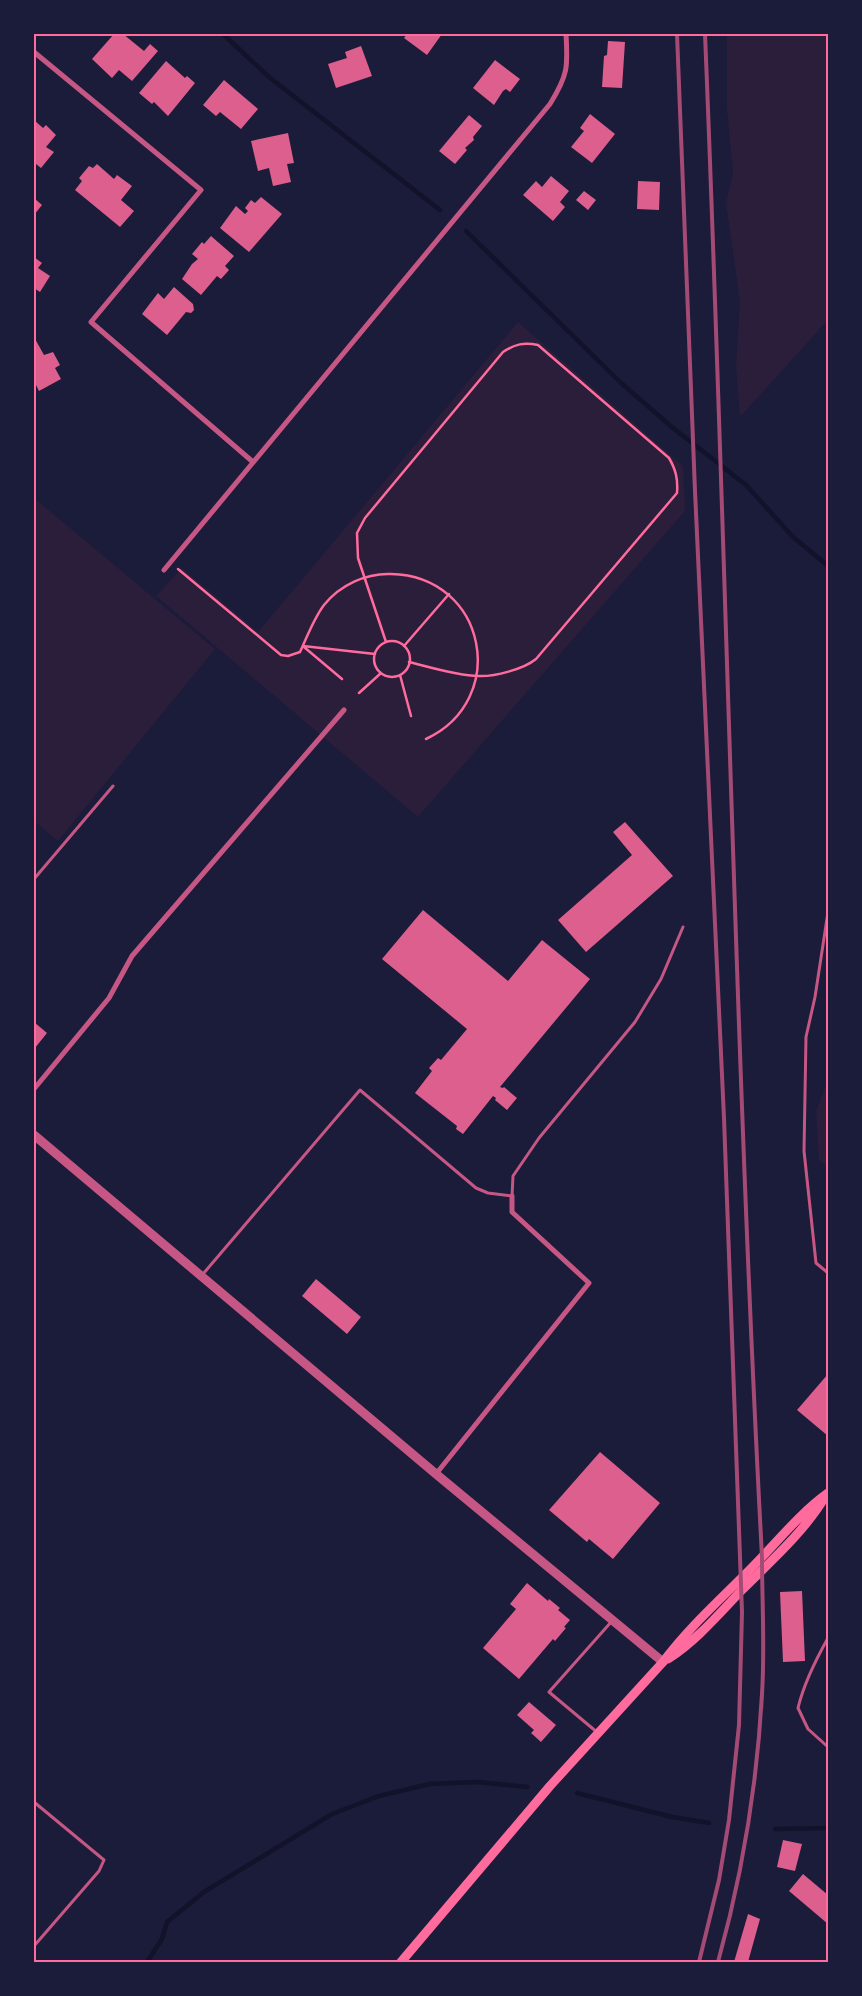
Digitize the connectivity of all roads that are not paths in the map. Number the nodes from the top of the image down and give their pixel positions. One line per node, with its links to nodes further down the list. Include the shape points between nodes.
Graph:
1 (566, 34): 3 (street, via 566,74 550,104)
2 (34, 52): 3 (street, via 201,190 91,322)
3 (253, 462): 4 (street)
4 (164, 570)
5 (344, 710): 10 (street, via 132,956 109,998)
6 (113, 786): 7 (lane)
7 (34, 879)
8 (828, 912): 13 (lane, via 806,1038 804,1151 816,1263)
9 (683, 928): 12 (lane, via 661,978 634,1022 513,1176)
10 (34, 1089)
11 (34, 1135): 14 (street)
12 (512, 1196): 14 (lane, via 476,1188 360,1090); 15 (street, via 512,1212 589,1283)
13 (828, 1273)
14 (201, 1276): 15 (street)
15 (436, 1474): 17 (street)
16 (828, 1493): 19 (main road, via 808,1508 679,1641)
17 (612, 1620): 19 (street); 20 (lane, via 549,1692)
18 (828, 1638): 21 (lane, via 813,1666 798,1708 808,1729)
19 (663, 1662): 20 (main road)
20 (599, 1734): 24 (main road, via 550,1786)
21 (828, 1747)
22 (34, 1802): 23 (lane, via 104,1860 99,1872)
23 (34, 1946)
24 (401, 1962)

